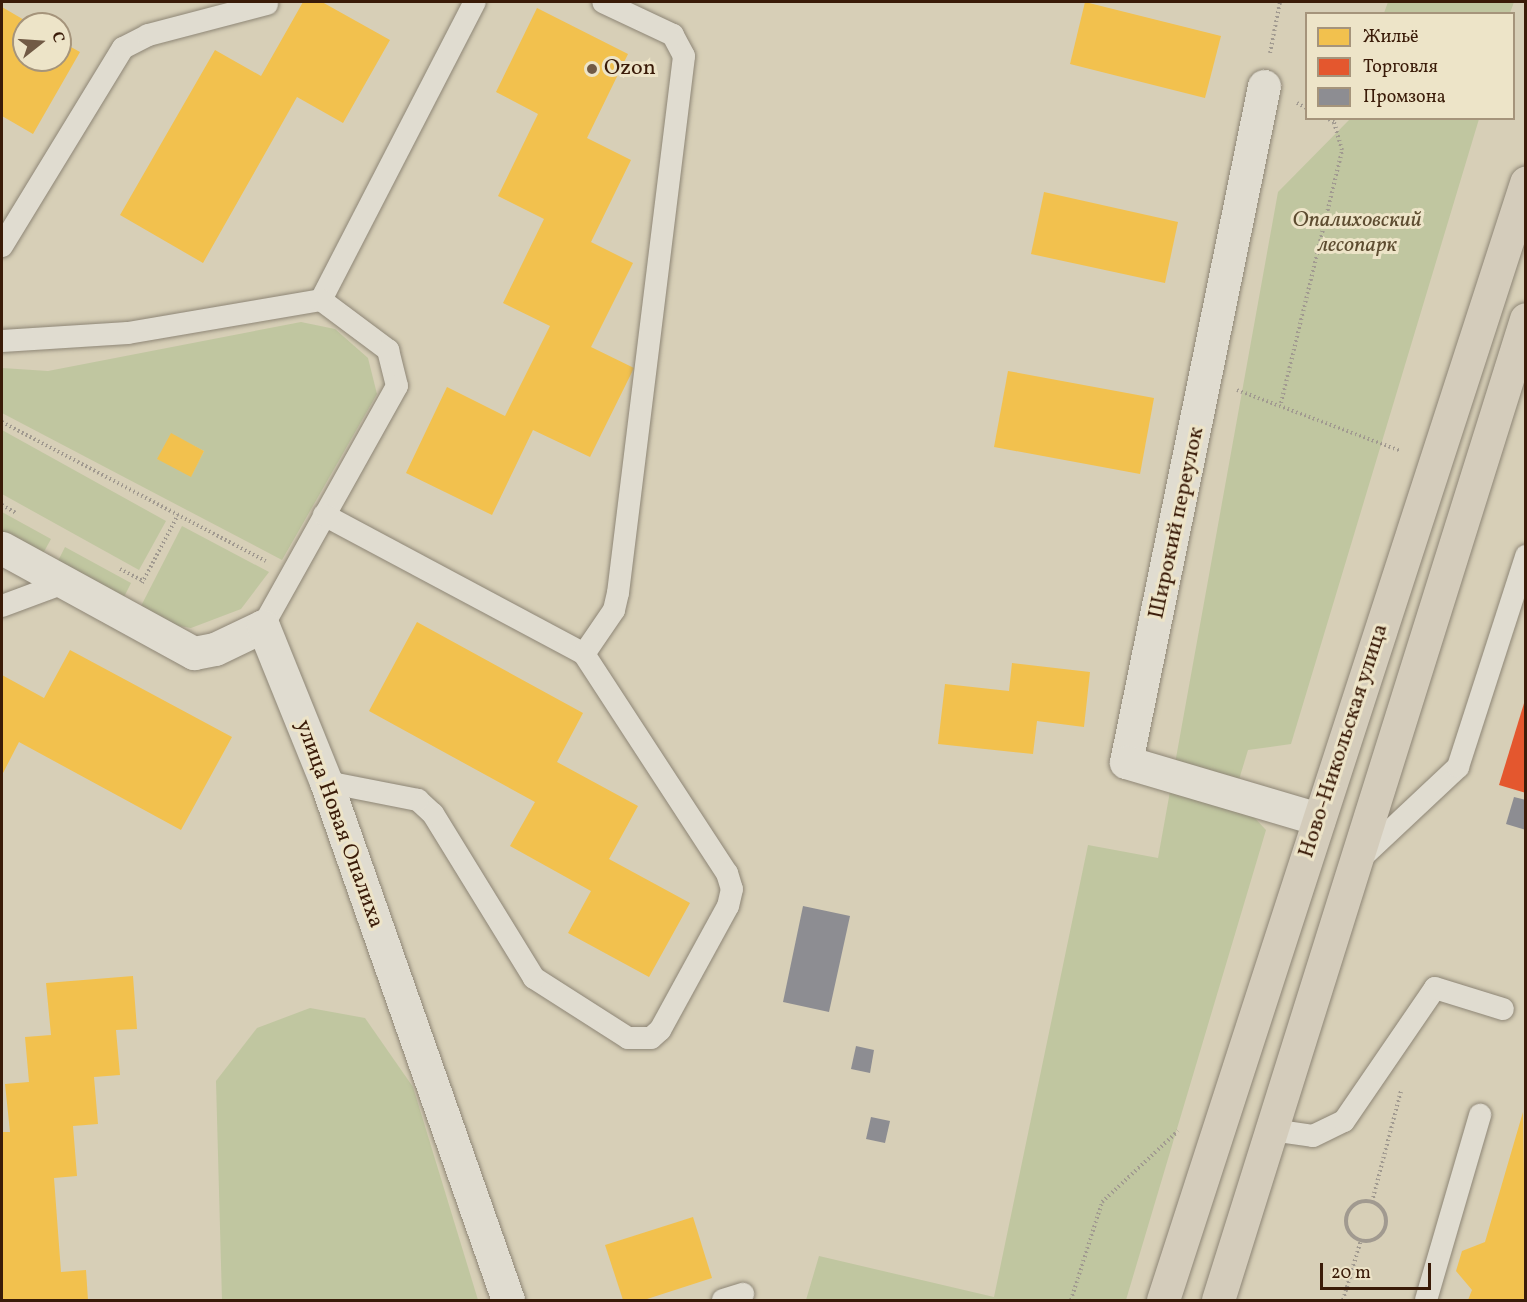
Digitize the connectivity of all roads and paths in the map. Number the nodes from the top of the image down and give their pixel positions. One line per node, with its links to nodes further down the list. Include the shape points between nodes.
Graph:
1 (475, 2): 9 (lane)
2 (603, 2): 25 (lane, via 673,35 684,56 618,592 610,616)
3 (1280, 2): 5 (path)
4 (267, 4): 8 (lane, via 148,34 123,48)
5 (1264, 86): 12 (street, Широкий переулок)
6 (1330, 120): 13 (path, via 1342,150)
7 (1526, 183): 27 (main road, Ново-Никольская улица)
8 (2, 246)
9 (321, 300): 11 (lane, via 128,333); 17 (lane, via 388,350 397,386)
10 (1524, 330): 28 (main road, Ново-Никольская улица)
11 (2, 341)
12 (1206, 380): 13 (path); 27 (street, Широкий переулок, via 1126,762)
13 (1281, 403): 15 (path)
14 (2, 422): 16 (path)
15 (1410, 454)
16 (178, 515): 20 (path); 23 (path)
17 (324, 515): 20 (lane); 25 (lane)
18 (2, 548): 21 (street)
19 (1526, 556): 28 (lane, via 1458,767)
20 (292, 575): 24 (lane)
21 (64, 583): 22 (lane); 23 (street)
22 (2, 606)
23 (124, 618): 24 (street, via 194,653)
24 (263, 626): 26 (street, улица Новая Опалиха)
25 (584, 654): 26 (lane, via 727,873 732,889 728,906 651,1038 628,1038 534,978 433,814 418,800)
26 (326, 782): 36 (street, улица Новая Опалиха)
27 (1318, 819): 38 (main road, Ново-Никольская улица)
28 (1351, 868): 33 (main road, Ново-Никольская улица)
29 (1503, 1009): 30 (lane, via 1435,988)
30 (1380, 1069): 33 (lane, via 1344,1121 1328,1132 1292,1137); 34 (path, via 1404,1094)
31 (1480, 1115): 41 (lane)
32 (1181, 1129): 37 (path, via 1102,1202)
33 (1272, 1130): 39 (main road, Ново-Никольская улица)
34 (1372, 1202): 35 (path, via 1384,1212 1385,1227 1376,1239); 35 (path, via 1357,1204 1347,1215 1349,1230)
35 (1361, 1240): 40 (path)
36 (508, 1300)
37 (1071, 1300)
38 (1163, 1300)
39 (1218, 1300)
40 (1343, 1300)
41 (1426, 1300)

